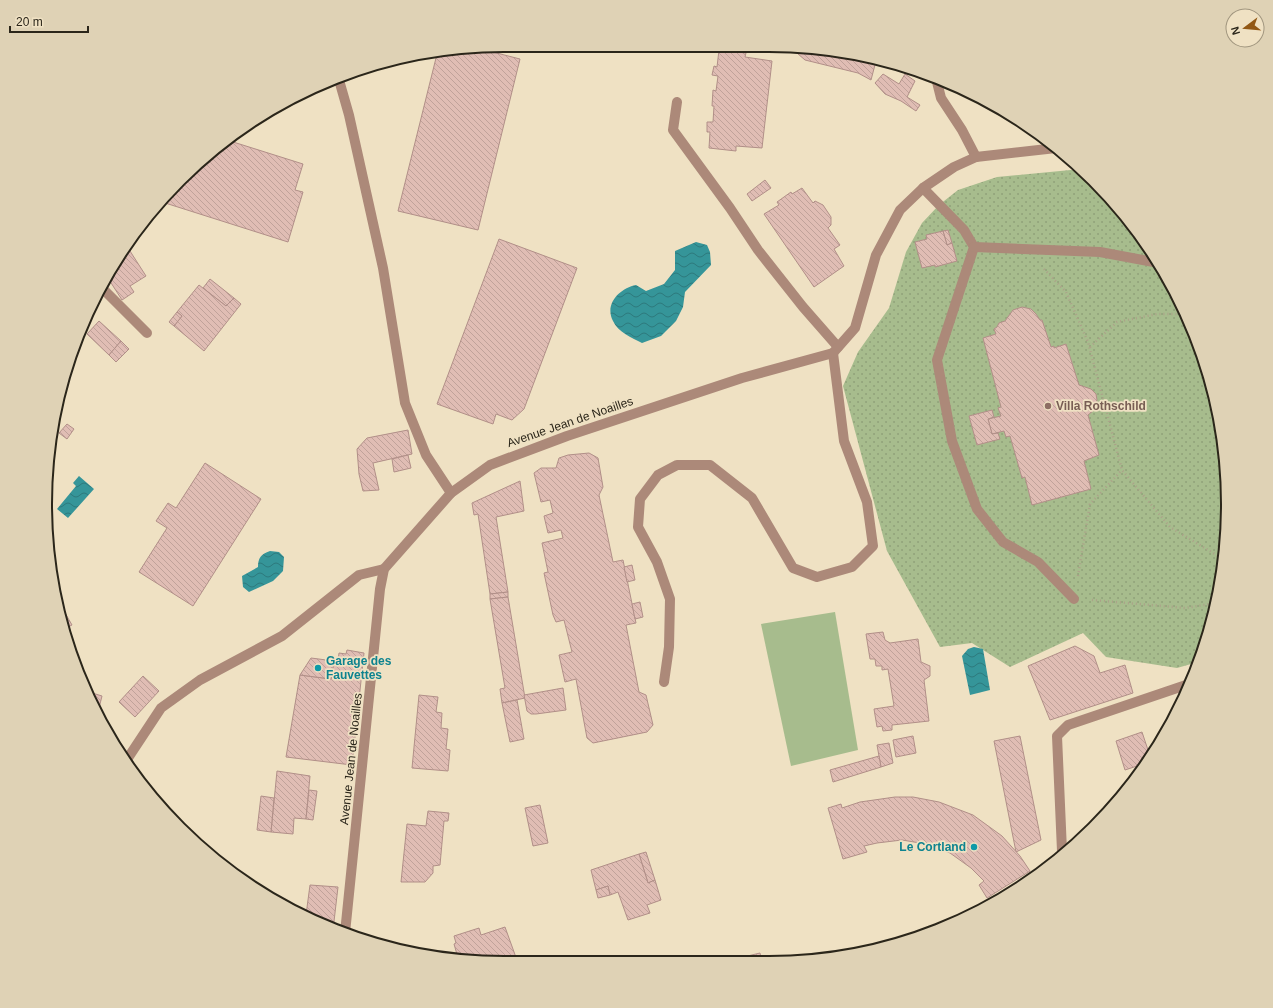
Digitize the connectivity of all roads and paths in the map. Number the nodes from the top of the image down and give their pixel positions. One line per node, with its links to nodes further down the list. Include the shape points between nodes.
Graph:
1 (340, 83): 16 (street, via 383,268 405,403 426,456)
2 (938, 84): 5 (street, via 941,98)
3 (677, 102): 14 (street, via 673,130 758,250)
4 (1049, 149): 5 (street)
5 (976, 157): 6 (street, via 954,167)
6 (923, 188): 7 (street, via 964,230); 14 (street, via 900,210 876,255 855,328)
7 (974, 246): 8 (street); 19 (street, via 937,360 952,441 978,509 1003,542 1038,562)
8 (1024, 248): 9 (street, via 1100,252); 13 (path, via 1066,292)
9 (1150, 261)
10 (106, 291): 12 (street)
11 (1179, 314): 13 (path, via 1157,314 1117,322)
12 (147, 333)
13 (1090, 347): 15 (path)
14 (836, 350): 16 (street, Avenue Jean de Noailles, via 566,436 490,465); 21 (street, via 844,441 867,502 873,546 852,567 817,577 793,568 752,498 710,465 677,465 658,476 640,499 638,527 657,562 670,599 669,647)
15 (1122, 470): 17 (path, via 1170,527); 19 (path, via 1090,504)
16 (451, 494): 18 (street, Avenue Jean de Noailles)
17 (1218, 557)
18 (384, 569): 23 (street, via 359,575 282,636 200,680 161,708); 25 (street, Avenue Jean de Noailles)
19 (1074, 599): 20 (path, via 1185,608)
20 (1210, 604)
21 (664, 682)
22 (1183, 686): 24 (street, via 1068,725 1057,736)
23 (129, 756)
24 (1062, 848)
25 (346, 927)

